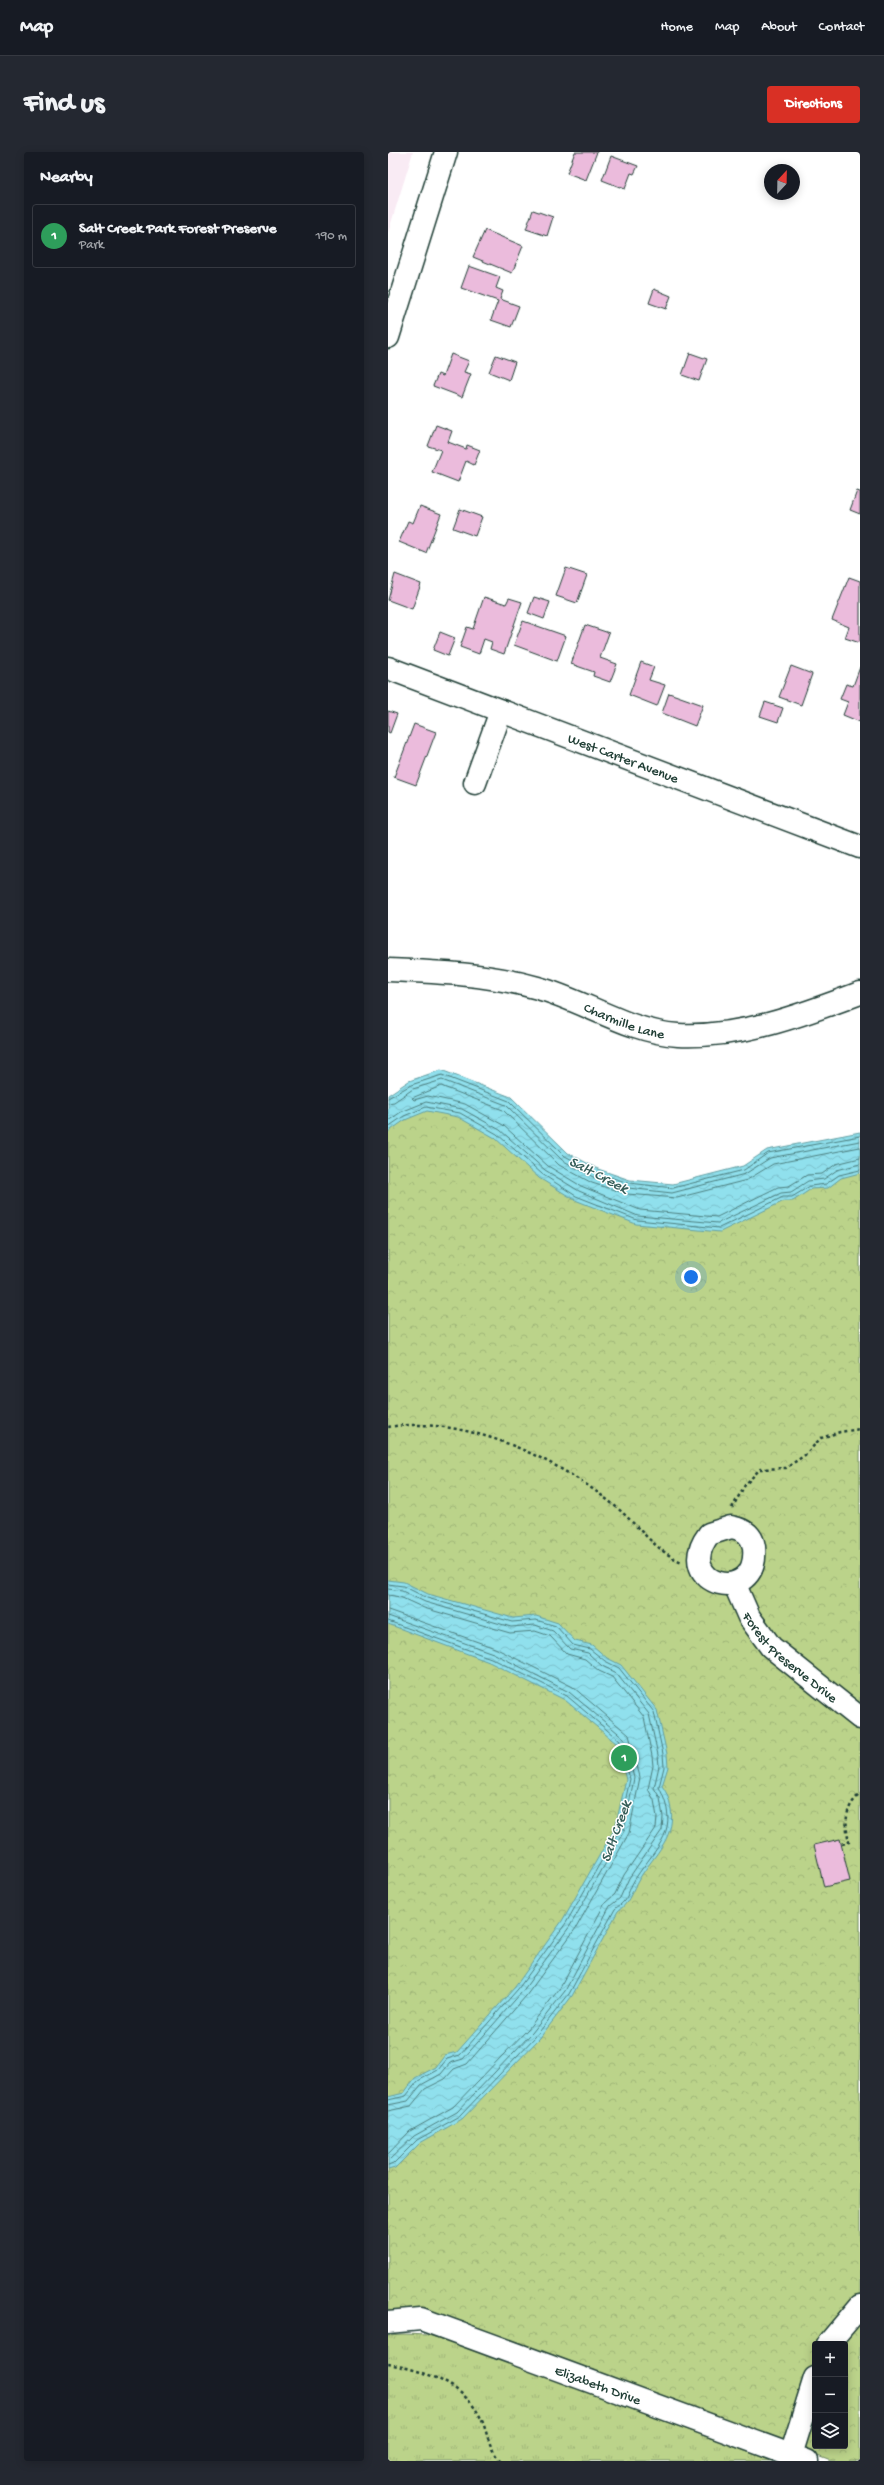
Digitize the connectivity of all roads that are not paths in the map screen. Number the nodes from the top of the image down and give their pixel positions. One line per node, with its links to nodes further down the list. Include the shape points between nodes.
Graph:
1 (446, 152): 2 (street)
2 (388, 337)
3 (388, 668): 4 (street, West Carter Avenue)
4 (501, 710): 5 (street); 6 (street, West Carter Avenue)
5 (475, 783)
6 (860, 847)
7 (388, 970): 8 (street, Charmille Lane, via 452,973 508,980 569,998 632,1024 676,1034 726,1033 764,1025)
8 (860, 993)
9 (735, 1585): 9 (street, via 746,1577 752,1567 753,1543 748,1534 740,1529 731,1528 709,1534 699,1550 698,1562 708,1579 725,1585); 10 (street, Forest Preserve Drive, via 749,1617 771,1647)
10 (860, 1718)
11 (860, 2306): 13 (street)
12 (388, 2322): 15 (street, Elizabeth Drive, via 421,2319)
13 (831, 2341)
14 (812, 2393): 15 (street)
15 (799, 2458)

